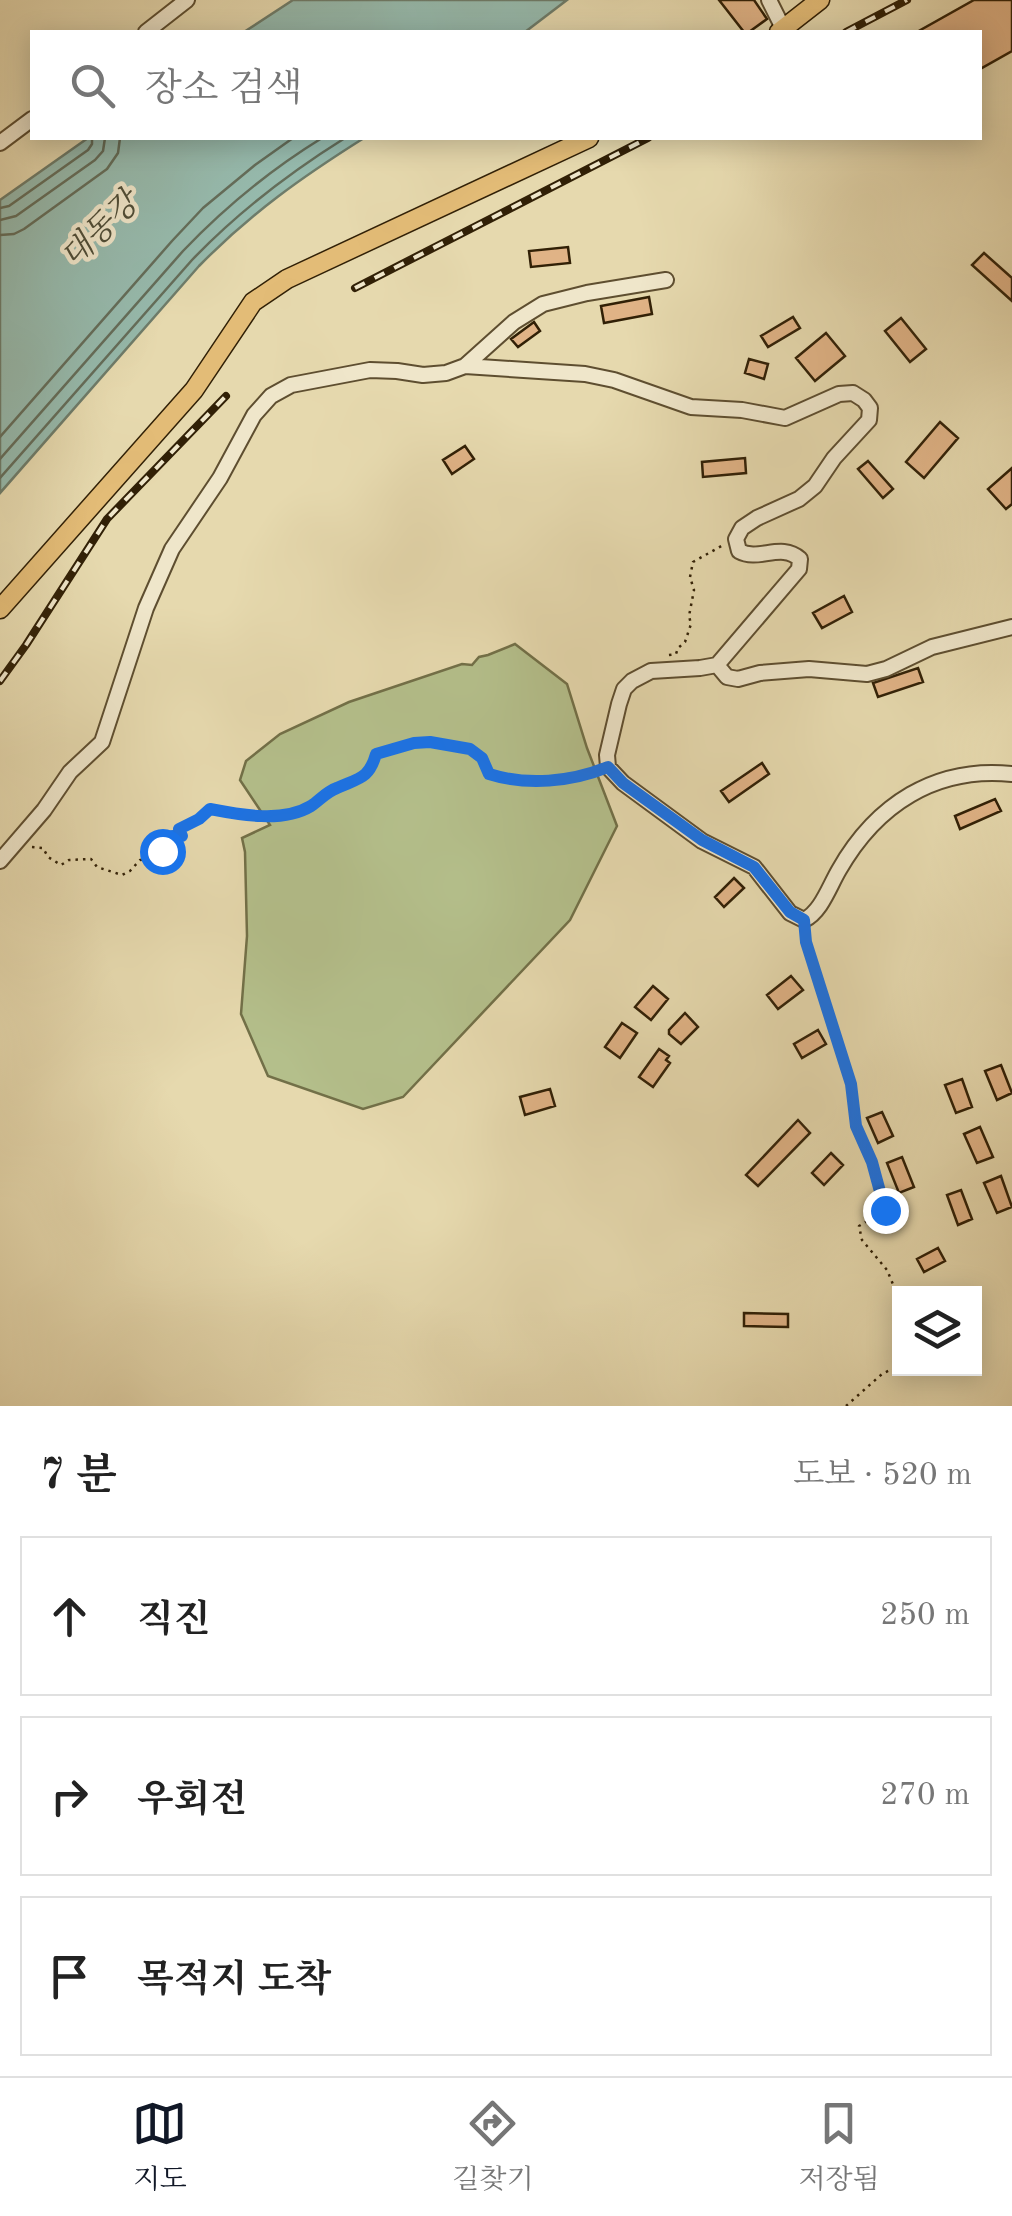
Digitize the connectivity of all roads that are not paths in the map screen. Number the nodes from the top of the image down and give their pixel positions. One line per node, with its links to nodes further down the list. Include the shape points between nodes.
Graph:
1 (187, 0): 4 (street)
2 (769, 0): 5 (street)
3 (820, 0): 6 (main road)
4 (149, 30)
5 (781, 30)
6 (782, 30)
7 (30, 120): 9 (street)
8 (586, 140): 12 (main road, via 253,302 194,390)
9 (0, 143)
10 (666, 280): 11 (street, via 543,304)
11 (465, 366): 14 (street, via 585,374 691,407 785,418 840,394 864,400 869,420 815,486 742,528 738,551 792,552 799,570); 16 (street, via 423,375 370,370 291,385 270,396 172,549 102,742)
12 (0, 609)
13 (1012, 627): 14 (street, via 932,646 867,674 809,669 738,679)
14 (716, 665): 15 (street, via 651,672 632,681 624,689 608,767 702,840 754,867 804,920 815,915 861,836 903,797 978,773)
15 (1012, 774)
16 (0, 862)

